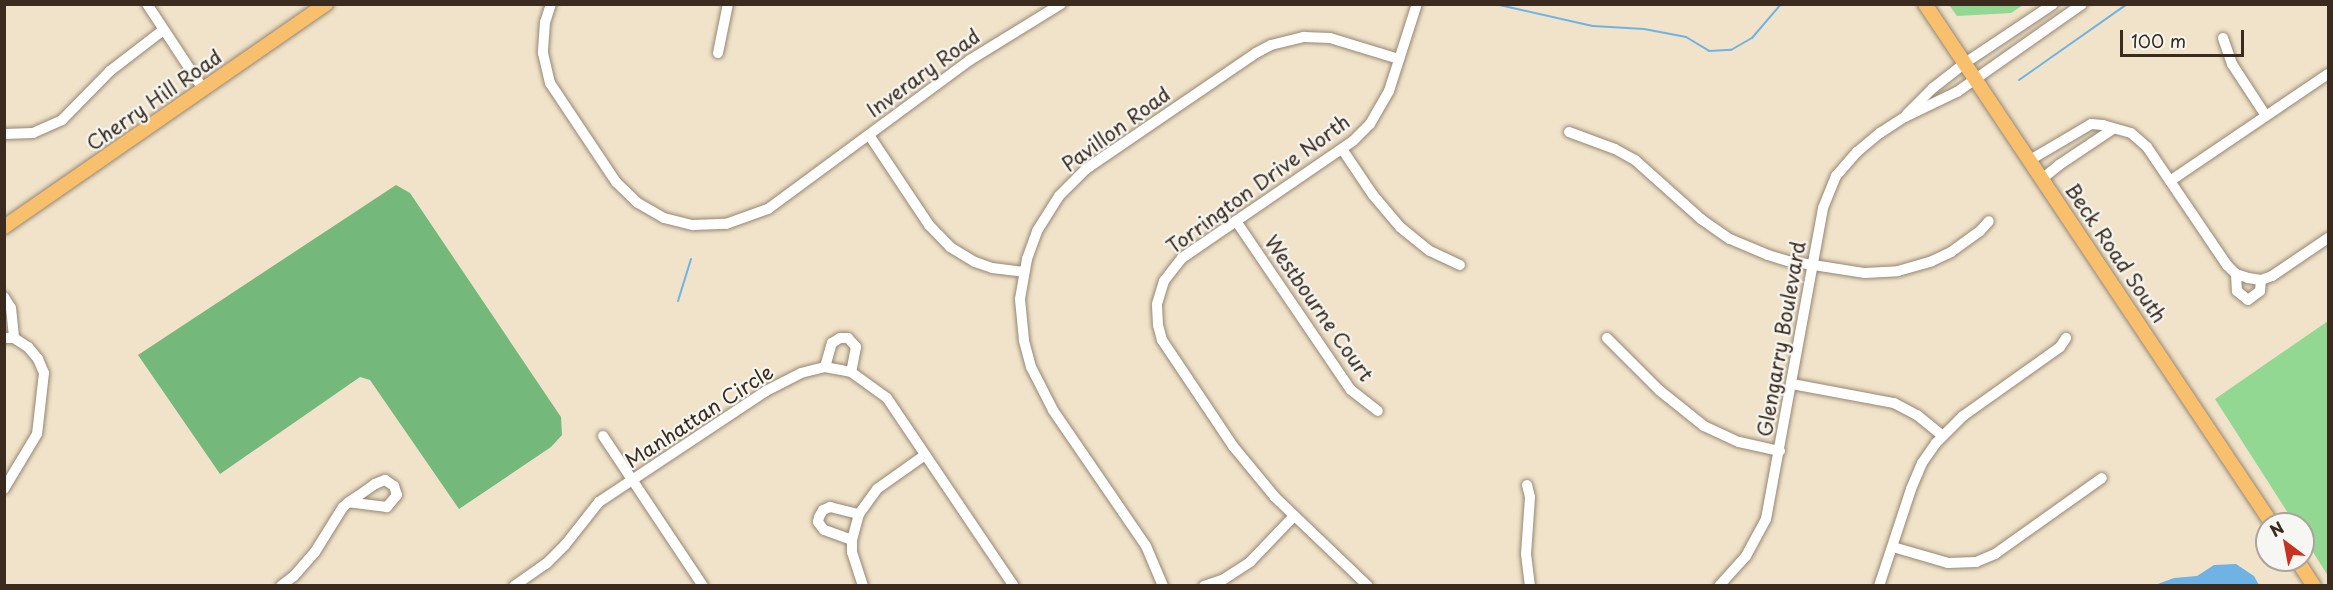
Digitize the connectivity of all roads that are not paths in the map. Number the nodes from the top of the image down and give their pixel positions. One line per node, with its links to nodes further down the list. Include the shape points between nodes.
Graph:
1 (147, 4): 10 (street)
2 (326, 4): 17 (main road, Cherry Hill Road)
3 (551, 4): 23 (street, Inverary Road, via 545,22 543,53 550,83 616,182 638,203 664,218 693,225 726,224 768,209)
4 (728, 4): 12 (street)
5 (1060, 4): 23 (street, Inverary Road, via 970,60)
6 (1417, 4): 13 (street, Torrington Drive North)
7 (1925, 4): 14 (main road, Beck Road South)
8 (2053, 4): 14 (street, Glengarry Boulevard)
9 (2082, 4): 16 (street, Glengarry Boulevard)
10 (162, 31): 17 (street); 22 (street, via 110,71 62,120 33,133)
11 (2223, 38): 18 (street, via 2232,64)
12 (718, 52)
13 (1400, 59): 24 (street, Torrington Drive North, via 1376,115); 34 (street, Pavillon Road, via 1321,37 1287,40 1256,53 1076,177 1043,220)
14 (1965, 63): 16 (main road, Beck Road South); 19 (street, Glengarry Boulevard)
15 (2328, 74): 18 (street)
16 (1976, 79): 19 (street, Glengarry Boulevard); 25 (main road, Beck Road South)
17 (203, 89): 30 (main road, Cherry Hill Road)
18 (2266, 116): 27 (street)
19 (1905, 117): 32 (street, Glengarry Boulevard, via 1857,152 1836,176 1823,208)
20 (2113, 129): 25 (street, via 2091,124); 26 (street); 27 (street, via 2131,133 2145,143)
21 (1569, 132): 32 (street, via 1626,154 1730,239 1768,255)
22 (4, 134)
23 (869, 135): 34 (street, via 929,225 950,247 992,268)
24 (1342, 149): 28 (street, Torrington Drive North); 33 (street, via 1400,227 1430,251)
25 (2030, 160): 26 (main road, Beck Road South)
26 (2043, 178): 54 (main road, Beck Road South)
27 (2170, 181): 35 (street)
28 (1236, 221): 44 (street, Westbourne Court, via 1351,390); 56 (street, Torrington Drive North, via 1177,263 1159,294 1158,325 1171,354 1233,446)
29 (1989, 221): 32 (street, via 1951,252 1917,267 1879,273)
30 (4, 227)
31 (2328, 238): 36 (street, via 2278,273)
32 (1812, 265): 43 (street, Glengarry Boulevard)
33 (1460, 266)
34 (1024, 272): 65 (street, Pavillon Road, via 1021,324 1035,378 1146,546)
35 (2236, 274): 36 (street); 36 (street, via 2237,291 2248,300 2260,291)
36 (2261, 279)
37 (4, 297): 38 (street, via 10,308)
38 (9, 338): 52 (street, via 28,347 44,373 37,434)
39 (1607, 338): 47 (street, via 1666,396 1704,426 1739,442)
40 (2066, 339): 45 (street)
41 (825, 367): 42 (street, Manhattan Circle); 42 (street, via 832,343 848,338 856,347); 50 (street, Manhattan Circle, via 801,373 766,391)
42 (851, 372): 48 (street, Manhattan Circle, via 887,398)
43 (1792, 384): 45 (street, via 1894,404 1917,415); 47 (street, Glengarry Boulevard)
44 (1378, 411)
45 (1942, 435): 58 (street, via 1917,474)
46 (603, 436): 50 (street)
47 (1780, 451): 69 (street, Glengarry Boulevard, via 1771,501 1760,533 1746,556)
48 (925, 455): 55 (street, via 877,489); 64 (street, Manhattan Circle)
49 (2102, 478): 58 (street, via 1995,554 1976,562 1948,563)
50 (633, 481): 61 (street, Manhattan Circle, via 599,502 546,564); 62 (street)
51 (1527, 485): 68 (street, via 1530,497 1526,554)
52 (4, 489)
53 (349, 502): 60 (street, via 315,552)
54 (2264, 512)
55 (859, 514): 57 (street); 57 (street, via 830,507 819,517 824,530)
56 (1294, 516): 66 (street, via 1250,562 1224,579); 67 (street)
57 (852, 540): 63 (street)
58 (1893, 547): 70 (street)
59 (2305, 572): 71 (main road)
60 (281, 585)
61 (514, 585)
62 (703, 585)
63 (863, 585)
64 (1014, 585)
65 (1164, 585)
66 (1204, 585)
67 (1368, 585)
68 (1530, 585)
69 (1719, 585)
70 (1879, 585)
71 (2314, 585)

